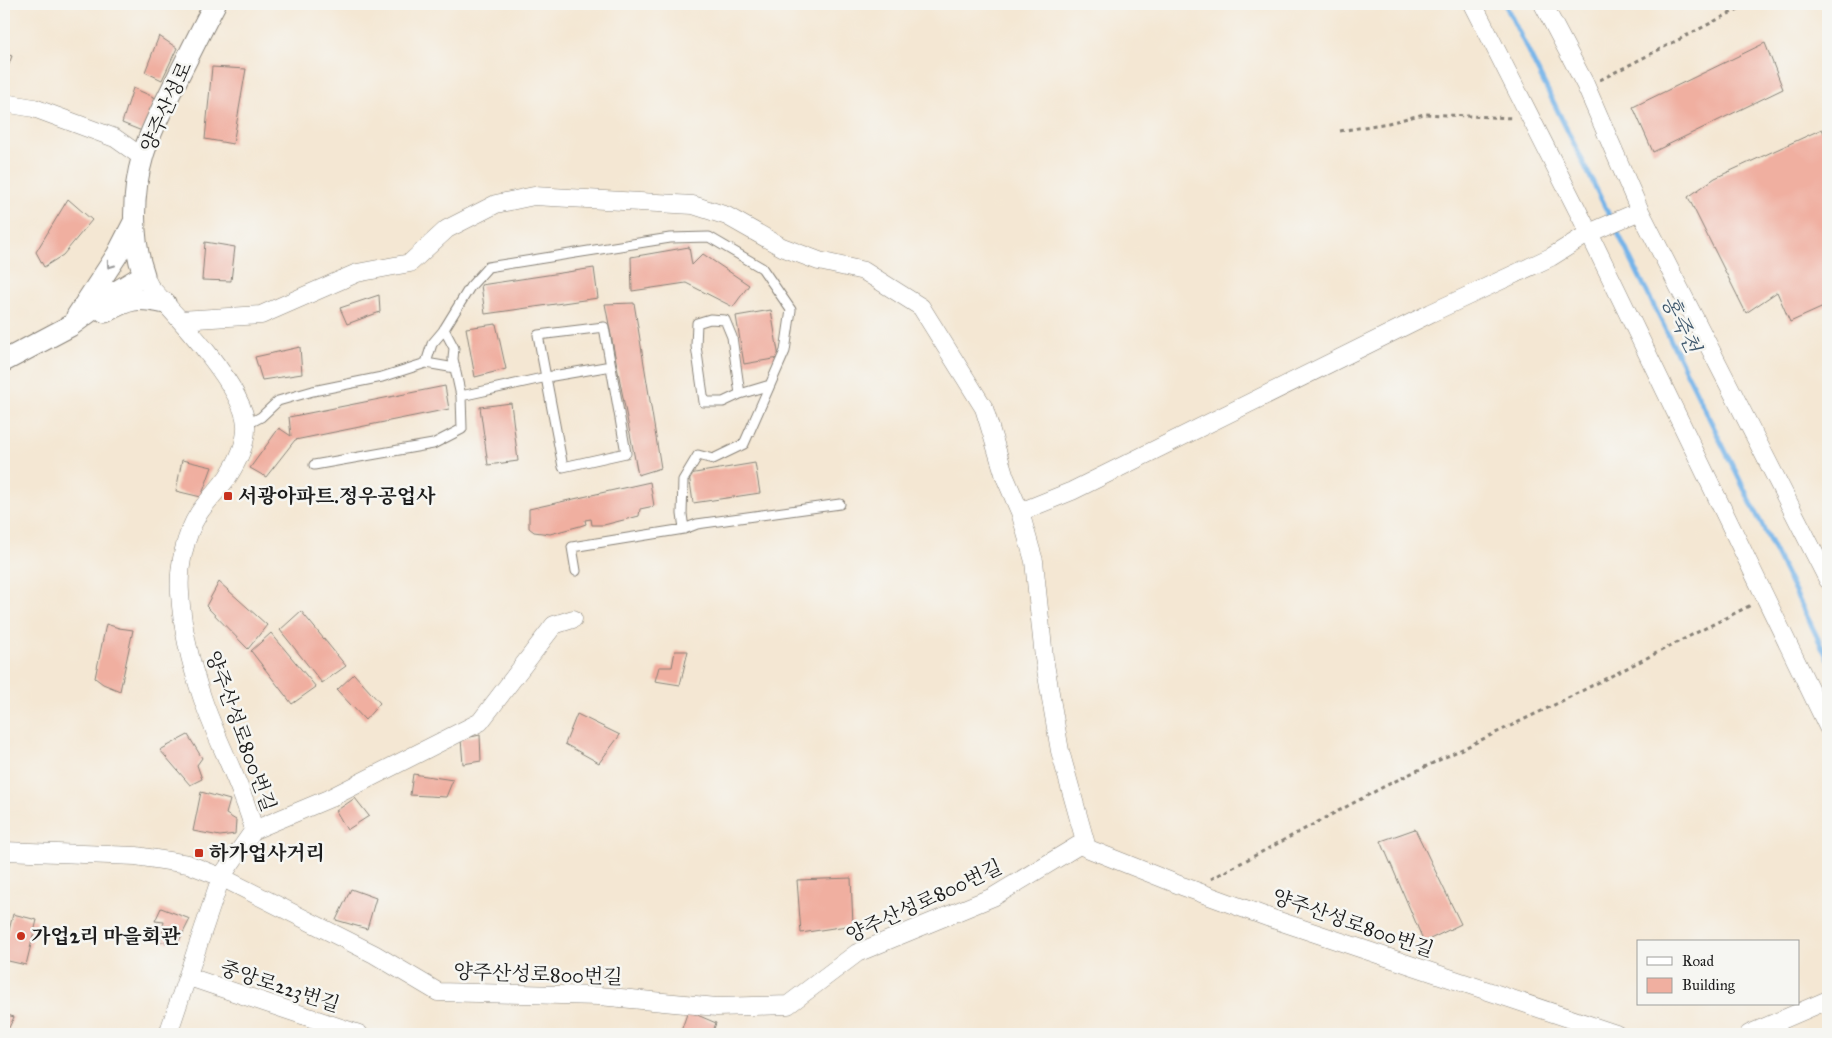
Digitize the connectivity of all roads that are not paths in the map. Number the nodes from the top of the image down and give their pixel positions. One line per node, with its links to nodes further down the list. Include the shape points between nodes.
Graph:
1 (215, 4): 5 (street, 양주산성로, via 150,133)
2 (1472, 4): 8 (street)
3 (1543, 4): 6 (street, via 1586,84)
4 (4, 103): 5 (street, via 34,108 116,138)
5 (142, 157): 7 (street, 양주산성로)
6 (1640, 211): 8 (street); 28 (street)
7 (134, 222): 9 (street, 양주산성로, via 138,260); 12 (street, one-way to 12, via 117,255)
8 (1589, 233): 25 (street, via 1551,256 1072,491); 30 (street)
9 (144, 275): 10 (street, 양주산성로); 12 (street)
10 (165, 304): 11 (street, 양주산성로); 12 (street, via 145,299 125,301 95,318)
11 (180, 320): 22 (street, 양주산성로, via 229,384); 25 (street, via 262,315 357,273 410,263 447,228 496,204 534,196 693,205 727,216 782,247 819,261 864,271 921,307 984,408 1004,477)
12 (70, 326): 14 (street)
13 (444, 329): 15 (lane, via 432,344); 17 (lane, via 454,348); 19 (lane, via 470,288 488,267 670,238 709,237 762,268 791,310 785,351)
14 (4, 361)
15 (426, 363): 17 (lane); 22 (lane, via 382,377 278,401 261,417)
16 (611, 366): 18 (lane); 18 (lane, via 604,328 538,335); 18 (lane, via 626,454 563,467)
17 (455, 368): 21 (lane)
18 (547, 376): 21 (lane)
19 (770, 385): 20 (lane); 26 (lane, via 744,444 713,459 698,455 683,480)
20 (740, 394): 20 (lane, via 732,336 725,320 710,319 697,323 696,346 704,402 723,402)
21 (461, 396): 23 (lane, via 462,429 433,444)
22 (246, 425): 31 (street, 양주산성로800번길, via 236,462 198,515 190,532 180,568 180,591 186,643 203,700 248,806)
23 (314, 465)
24 (840, 504): 26 (lane, via 697,524)
25 (1020, 512): 32 (street, via 1034,561 1044,658 1060,752)
26 (684, 529): 27 (lane, via 572,547)
27 (576, 571)
28 (1828, 580)
29 (573, 619): 31 (street, 양주산성로800번길, via 554,625 480,722 328,799)
30 (1828, 727)
31 (254, 830): 34 (street, 양주산성로800번길)
32 (1087, 848): 34 (street, 양주산성로800번길, via 1079,845 993,897 857,953 788,1006 717,1007 599,996 438,992 374,954); 39 (street, 양주산성로800번길, via 1270,918)
33 (4, 851): 34 (street, 양주산성로800번길, via 162,859 188,864)
34 (222, 877): 35 (street, 중앙로223번길)
35 (188, 977): 37 (street, 중앙로223번길); 38 (street, 중앙로223번길)
36 (1828, 1000): 40 (street)
37 (168, 1034)
38 (359, 1034)
39 (1616, 1034)
40 (1749, 1034)

